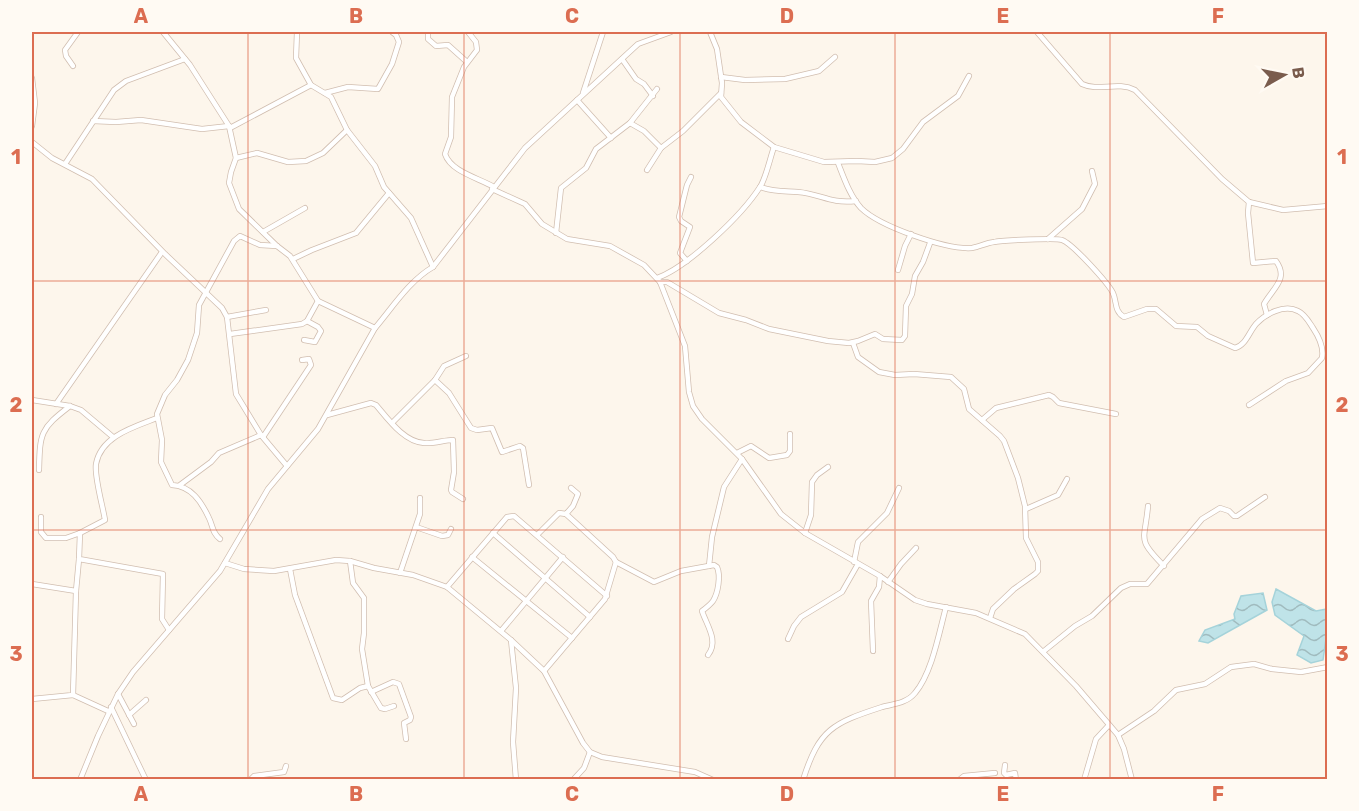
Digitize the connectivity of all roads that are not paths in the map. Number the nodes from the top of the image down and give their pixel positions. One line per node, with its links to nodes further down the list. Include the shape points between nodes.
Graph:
1 (78, 32): 16 (street, via 64,53)
2 (163, 32): 11 (street)
3 (297, 32): 20 (street, via 296,58)
4 (392, 32): 22 (street, via 399,42 380,88 348,87)
5 (428, 32): 15 (street, via 428,39 436,46 448,45)
6 (468, 32): 15 (street, via 477,46)
7 (603, 32): 24 (street)
8 (670, 32): 14 (street, via 642,41)
9 (710, 32): 17 (street)
10 (1037, 32): 46 (street, via 1082,84 1124,85 1142,96)
11 (169, 33): 13 (street)
12 (835, 57): 17 (street, via 819,71 785,79)
13 (185, 59): 27 (street, via 126,81 114,90); 30 (street)
14 (622, 59): 24 (street); 25 (street)
15 (467, 62): 43 (street, via 452,97 451,137 445,157)
16 (73, 66)
17 (721, 76): 23 (street)
18 (969, 76): 37 (street, via 958,96 923,122 898,154 880,162)
19 (32, 78): 29 (street)
20 (311, 85): 22 (street); 30 (street)
21 (657, 89): 25 (street)
22 (325, 93): 31 (street, via 331,97)
23 (721, 93): 34 (street, via 741,122); 35 (street)
24 (582, 95): 26 (street)
25 (653, 96): 28 (street)
26 (577, 100): 32 (street); 43 (street, via 525,148)
27 (93, 121): 30 (street, via 144,120 206,129); 38 (street)
28 (630, 123): 32 (street); 35 (street)
29 (32, 126)
30 (229, 127): 36 (street)
31 (347, 130): 36 (street, via 322,153 306,161 288,162 257,153); 44 (street, via 373,162)
32 (611, 138): 50 (street, via 593,152 586,168 561,188)
33 (32, 142): 38 (street)
34 (774, 147): 37 (street); 42 (street)
35 (661, 148): 39 (street)
36 (236, 158): 49 (street, via 229,178 232,194 239,209)
37 (838, 163): 45 (street)
38 (65, 164): 55 (street, via 92,178)
39 (647, 170)
40 (1092, 171): 52 (street, via 1095,184 1082,209)
41 (691, 177): 57 (street, via 679,218 690,227 680,253)
42 (760, 187): 45 (street, via 802,192 838,202); 57 (street, via 744,208)
43 (493, 188): 50 (street, via 525,204 539,222); 58 (street)
44 (389, 193): 56 (street, via 356,233); 58 (street, via 411,218)
45 (856, 201): 51 (street, via 883,223)
46 (1249, 202): 47 (street, via 1283,210); 64 (street, via 1253,263 1276,261 1282,273 1264,304)
47 (1328, 206)
48 (305, 208): 49 (street)
49 (263, 232): 54 (street)
50 (556, 233): 60 (street, via 570,240 616,248 644,265)
51 (911, 234): 53 (street); 59 (street)
52 (1048, 239): 53 (street, via 999,241 970,248); 64 (street, via 1064,240 1073,247 1111,290 1118,313 1124,317 1156,309 1176,326 1197,327 1235,348)
53 (930, 243): 70 (street, via 906,306 904,339 883,339 872,334)
54 (277, 246): 56 (street); 61 (street, via 237,237)
55 (162, 252): 61 (street); 75 (street)
56 (293, 259): 62 (street)
57 (687, 261): 60 (street)
58 (433, 267): 67 (street, via 422,273)
59 (898, 270)
60 (658, 280): 70 (street, via 719,313 769,329 828,342); 86 (street, via 685,346 693,406)
61 (205, 293): 65 (street); 80 (street, via 198,309 191,354 164,398)
62 (318, 301): 66 (street); 67 (street)
63 (266, 310): 65 (street)
64 (1267, 315): 76 (street, via 1287,309 1299,311 1317,333 1323,354 1308,373 1286,381)
65 (227, 317): 68 (street)
66 (307, 321): 68 (street); 69 (street, via 321,332 315,342)
67 (375, 328): 79 (street)
68 (230, 334): 84 (street, via 236,394)
69 (304, 340)
70 (853, 343): 81 (street, via 858,357 879,372 951,377 964,389 969,410)
71 (466, 356): 73 (street, via 447,363)
72 (302, 360): 84 (street, via 309,359 311,365)
73 (435, 380): 82 (street); 93 (street, via 471,428 492,428 502,452 523,448)
74 (32, 400): 75 (street)
75 (56, 404): 77 (street)
76 (1249, 405)
77 (70, 406): 85 (street, via 81,410); 90 (street, via 44,428)
78 (1116, 414): 81 (street, via 1059,403 1049,396 996,408)
79 (327, 415): 82 (street, via 371,403); 88 (street)
80 (157, 418): 85 (street); 92 (street, via 164,471 172,485)
81 (982, 420): 100 (street, via 1004,441)
82 (392, 423): 98 (street, via 417,442 453,440 451,490)
83 (790, 434): 86 (street, via 787,455 769,458 752,446)
84 (262, 436): 88 (street); 92 (street, via 219,453)
85 (113, 437): 105 (street, via 102,449 96,466 105,520)
86 (737, 453): 87 (street)
87 (742, 459): 107 (street, via 781,514); 118 (street, via 724,487)
88 (287, 466): 116 (street, via 258,504)
89 (828, 467): 107 (street, via 812,482 811,518)
90 (39, 470)
91 (1067, 479): 100 (street, via 1058,495)
92 (180, 485): 109 (street, via 193,494 209,518 214,535)
93 (529, 485)
94 (572, 488): 101 (street, via 578,492 577,499)
95 (899, 488): 117 (street, via 887,513 858,542)
96 (1264, 497): 119 (street, via 1237,516 1217,508 1205,516)
97 (420, 498): 103 (street)
98 (463, 499)
99 (1148, 506): 119 (street, via 1146,547)
100 (1026, 509): 132 (street, via 1026,538 1037,557 1038,571 993,609)
101 (566, 514): 108 (street, via 559,513); 115 (street)
102 (41, 517): 105 (street, via 41,532 46,538 66,538)
103 (416, 527): 104 (street, via 442,536); 121 (street)
104 (451, 530)
105 (80, 532): 113 (street)
106 (493, 533): 108 (street, via 514,516); 111 (street); 123 (street)
107 (805, 533): 117 (street)
108 (537, 535): 112 (street)
109 (220, 539)
110 (916, 548): 124 (street)
111 (472, 557): 126 (street); 129 (street)
112 (563, 557): 123 (street); 128 (street)
113 (79, 559): 127 (street); 133 (street, via 163,574 162,619)
114 (351, 561): 120 (street); 121 (street); 143 (street, via 353,583 364,598 362,647)
115 (616, 562): 118 (street, via 654,582); 128 (street)
116 (225, 563): 120 (street, via 255,570); 133 (street)
117 (856, 563): 122 (street); 136 (street, via 843,592 801,617)
118 (708, 566): 140 (street, via 717,567 719,572 714,600 702,612 713,645)
119 (1164, 566): 139 (street, via 1147,584 1121,588 1092,616)
120 (290, 569): 143 (street, via 295,595 333,698 342,700)
121 (400, 573): 126 (street)
122 (880, 576): 124 (street); 138 (street, via 871,605)
123 (545, 578): 129 (street); 131 (street)
124 (888, 582): 130 (street, via 915,600)
125 (32, 584): 127 (street)
126 (447, 587): 134 (street)
127 (76, 591): 145 (street)
128 (607, 596): 131 (street)
129 (526, 602): 134 (street); 135 (street)
130 (946, 607): 132 (street); 166 (street, via 929,667 915,693 903,702 832,727 814,749)
131 (590, 617): 135 (street)
132 (990, 618): 139 (street, via 1025,634)
133 (169, 630): 146 (street)
134 (501, 631): 137 (street)
135 (572, 638): 142 (street)
136 (788, 639)
137 (511, 640): 142 (street); 163 (street, via 516,686)
138 (873, 651)
139 (1044, 651): 153 (street)
140 (708, 655)
141 (1328, 667): 154 (street, via 1301,672 1254,664 1231,667 1205,684 1176,690)
142 (544, 671): 156 (street)
143 (368, 686): 144 (street)
144 (371, 692): 149 (street, via 381,708); 155 (street, via 393,682 399,684 411,717 404,723)
145 (73, 694): 147 (street); 150 (street)
146 (118, 694): 150 (street); 151 (street)
147 (32, 699)
148 (146, 700): 151 (street)
149 (394, 706)
150 (110, 709): 160 (street); 161 (street)
151 (129, 715): 152 (street)
152 (134, 724)
153 (1109, 725): 154 (street); 169 (street, via 1096,739)
154 (1118, 735): 170 (street)
155 (406, 739)
156 (590, 752): 164 (street, via 584,768); 165 (street, via 695,772)
157 (1005, 765): 168 (street, via 1004,773 1015,773)
158 (286, 766): 162 (street, via 284,772)
159 (995, 773): 167 (street)
160 (80, 780)
161 (146, 780)
162 (250, 780)
163 (516, 780)
164 (573, 780)
165 (713, 780)
166 (803, 780)
167 (959, 780)
168 (1016, 780)
169 (1084, 780)
170 (1132, 780)

